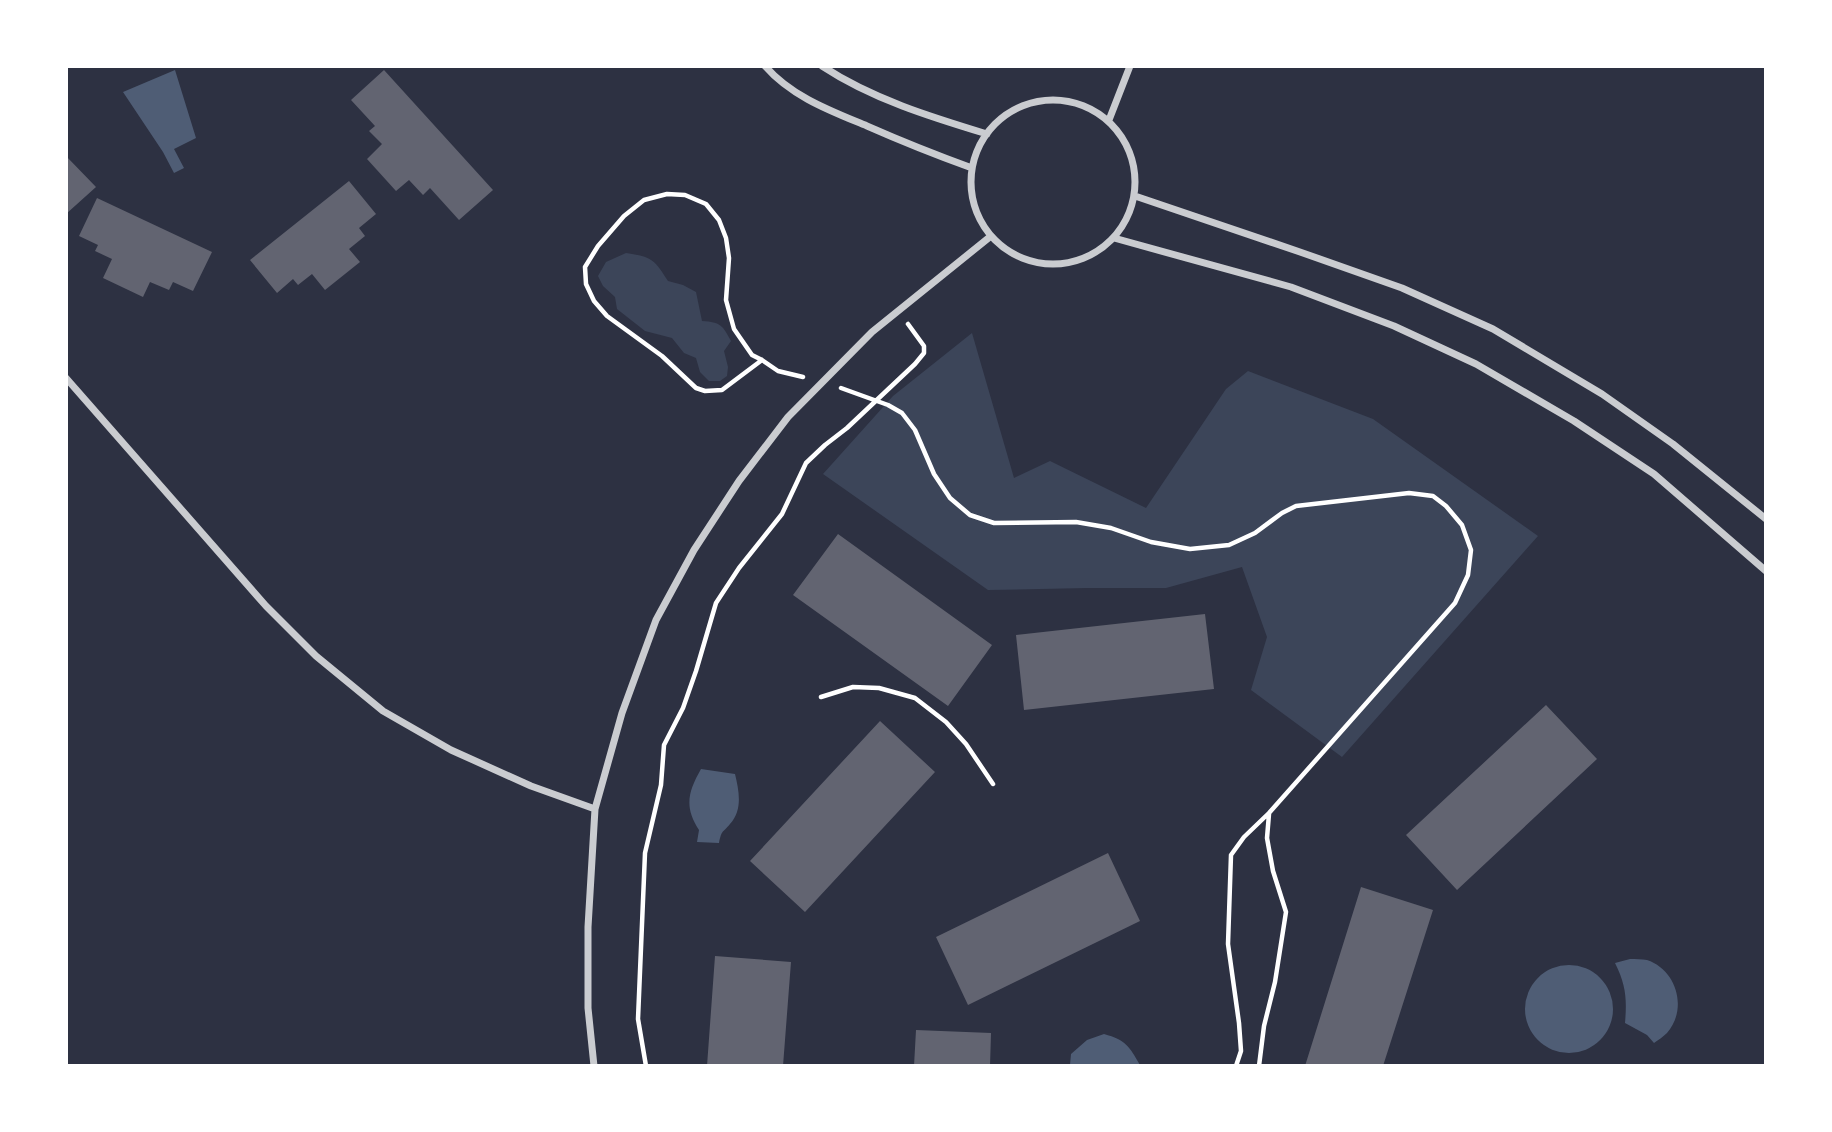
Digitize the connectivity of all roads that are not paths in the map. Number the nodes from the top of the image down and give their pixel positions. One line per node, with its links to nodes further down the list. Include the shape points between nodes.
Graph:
1 (765, 66): 6 (street, via 807,100)
2 (822, 66): 5 (street, via 869,91)
3 (1130, 66): 4 (street)
4 (1109, 120): 5 (street, via 1081,104 1052,99 1008,112); 7 (street, via 1129,147 1135,167)
5 (987, 134): 6 (street)
6 (972, 167): 8 (street, via 970,190 982,225)
7 (1135, 196): 9 (street); 11 (street, via 1402,289 1493,329 1612,401)
8 (991, 236): 9 (street, via 1024,260 1060,265 1092,255); 13 (street, via 872,332 788,417 739,481 656,620)
9 (1114, 238): 12 (street, via 1291,287 1394,326 1476,364 1654,474)
10 (66, 378): 13 (street, via 266,606 316,656 383,711 451,750)
11 (1766, 520)
12 (1766, 571)
13 (594, 809): 14 (street, via 588,927)
14 (594, 1066)

